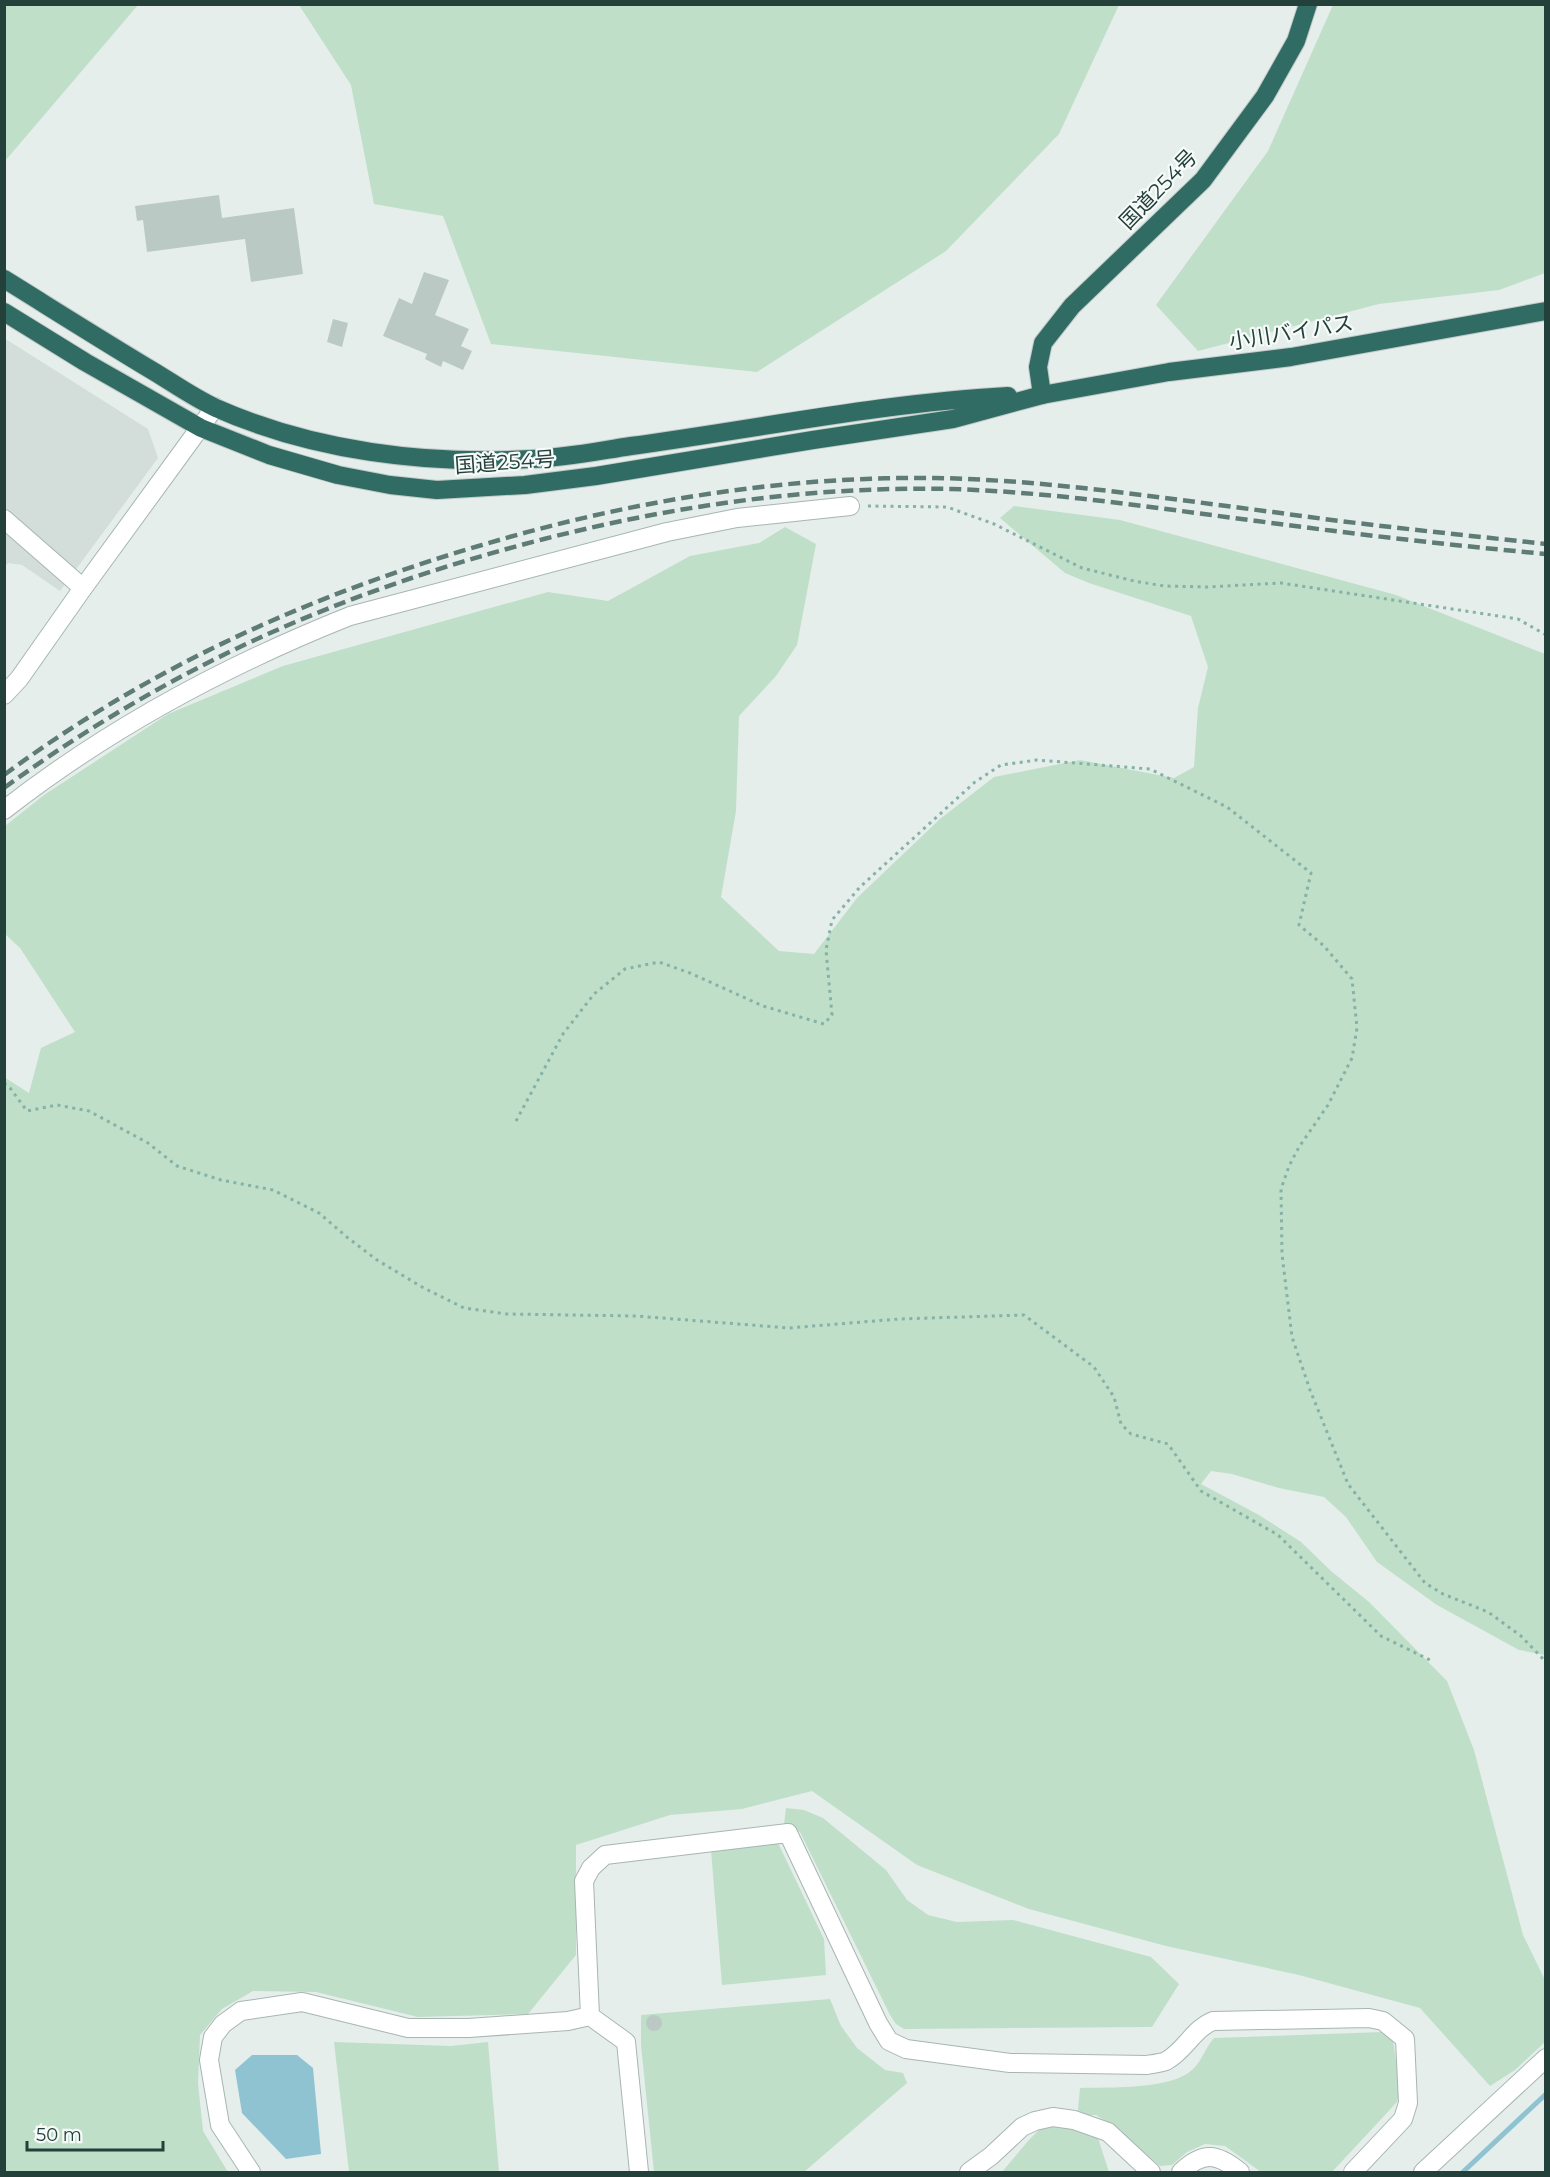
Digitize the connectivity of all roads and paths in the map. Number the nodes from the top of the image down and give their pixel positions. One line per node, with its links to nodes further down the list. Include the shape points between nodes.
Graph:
1 (1308, 4): 5 (highway, 国道254号, via 1296,41 1265,96 1203,180 1072,306 1043,344 1038,367)
2 (4, 279): 6 (highway, 国道254号)
3 (1545, 311): 5 (highway, 小川バイパス, via 1291,357 1169,372)
4 (4, 312): 7 (highway, 国道254号)
5 (1042, 395): 6 (highway, 国道254号, via 943,400 533,459 445,460 352,449 276,430); 7 (highway, 国道254号, via 953,420 596,476 480,489 437,490 338,475 269,455)
6 (215, 407): 7 (street)
7 (201, 428): 10 (street)
8 (850, 506): 11 (path, via 947,507 994,524 1082,568 1134,581 1207,587 1281,583 1518,619); 13 (street, via 737,518 667,532 350,616 252,658 164,704 84,752)
9 (4, 519): 10 (street)
10 (83, 588): 12 (street)
11 (1545, 635)
12 (4, 695)
13 (4, 810)
14 (4, 1083): 16 (path, via 27,1111 57,1105 89,1111 148,1143 177,1166 273,1190 320,1213 377,1260 464,1308 507,1314 636,1316 789,1328 1024,1315 1094,1367 1114,1397 1121,1424 1131,1434 1167,1444 1201,1491 1278,1535 1381,1636)
15 (516, 1121): 17 (path, via 563,1034 594,994 625,969 659,962 763,1006 824,1024 832,1015 826,950 832,920 860,886 975,782 1001,765 1037,760 1150,769 1227,807 1311,873 1299,925 1324,946 1352,979 1357,1028 1352,1058 1328,1106 1288,1166 1281,1189 1282,1254 1292,1337 1310,1390 1348,1484 1425,1583 1488,1612 1521,1636)
16 (1430, 1660)
17 (1545, 1662)
18 (590, 2016): 20 (street, via 469,2028 408,2028 302,2002 241,2011 213,2037 210,2060 219,2125); 21 (street, via 626,2042); 26 (street, via 584,1881 605,1855 788,1833 879,2023 889,2041 906,2049 1010,2063 1147,2065 1165,2061 1182,2050 1202,2026 1213,2021 1383,2021 1405,2039 1408,2103 1403,2119)
19 (1545, 2058): 27 (street)
20 (250, 2172)
21 (639, 2172)
22 (969, 2172): 23 (street, via 1022,2127 1053,2117 1108,2132)
23 (1151, 2172)
24 (1181, 2172): 25 (street, via 1193,2161 1211,2156)
25 (1240, 2172)
26 (1353, 2172)
27 (1423, 2172)

